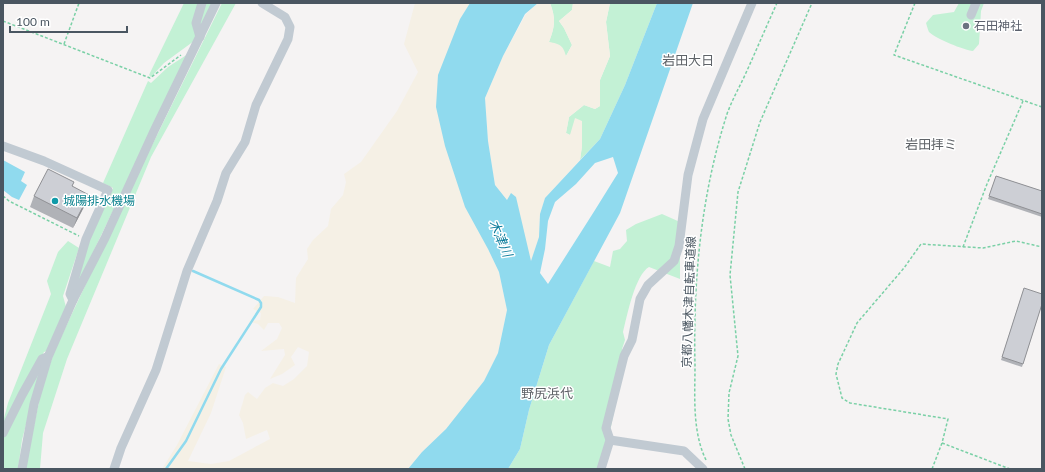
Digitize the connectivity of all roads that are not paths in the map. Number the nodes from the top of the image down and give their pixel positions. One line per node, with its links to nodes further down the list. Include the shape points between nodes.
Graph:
1 (202, 3): 7 (street, via 196,24)
2 (216, 3): 7 (street)
3 (262, 3): 15 (street, via 285,17 290,27 288,39 256,105 245,142 226,173 217,201 187,270 156,370 120,448)
4 (752, 3): 12 (street, via 703,119 688,175 679,246 674,261 648,285 640,299 632,340 624,356 606,428)
5 (976, 3): 6 (street)
6 (970, 16)
7 (200, 37): 9 (street)
8 (3, 146): 9 (street, via 44,160 108,190 86,239 70,294)
9 (73, 300): 10 (street)
10 (48, 357): 11 (street, via 42,359); 14 (street, via 34,404)
11 (3, 433)
12 (610, 440): 13 (street, via 684,451); 16 (street)
13 (706, 466)
14 (22, 469)
15 (114, 469)
16 (601, 469)

